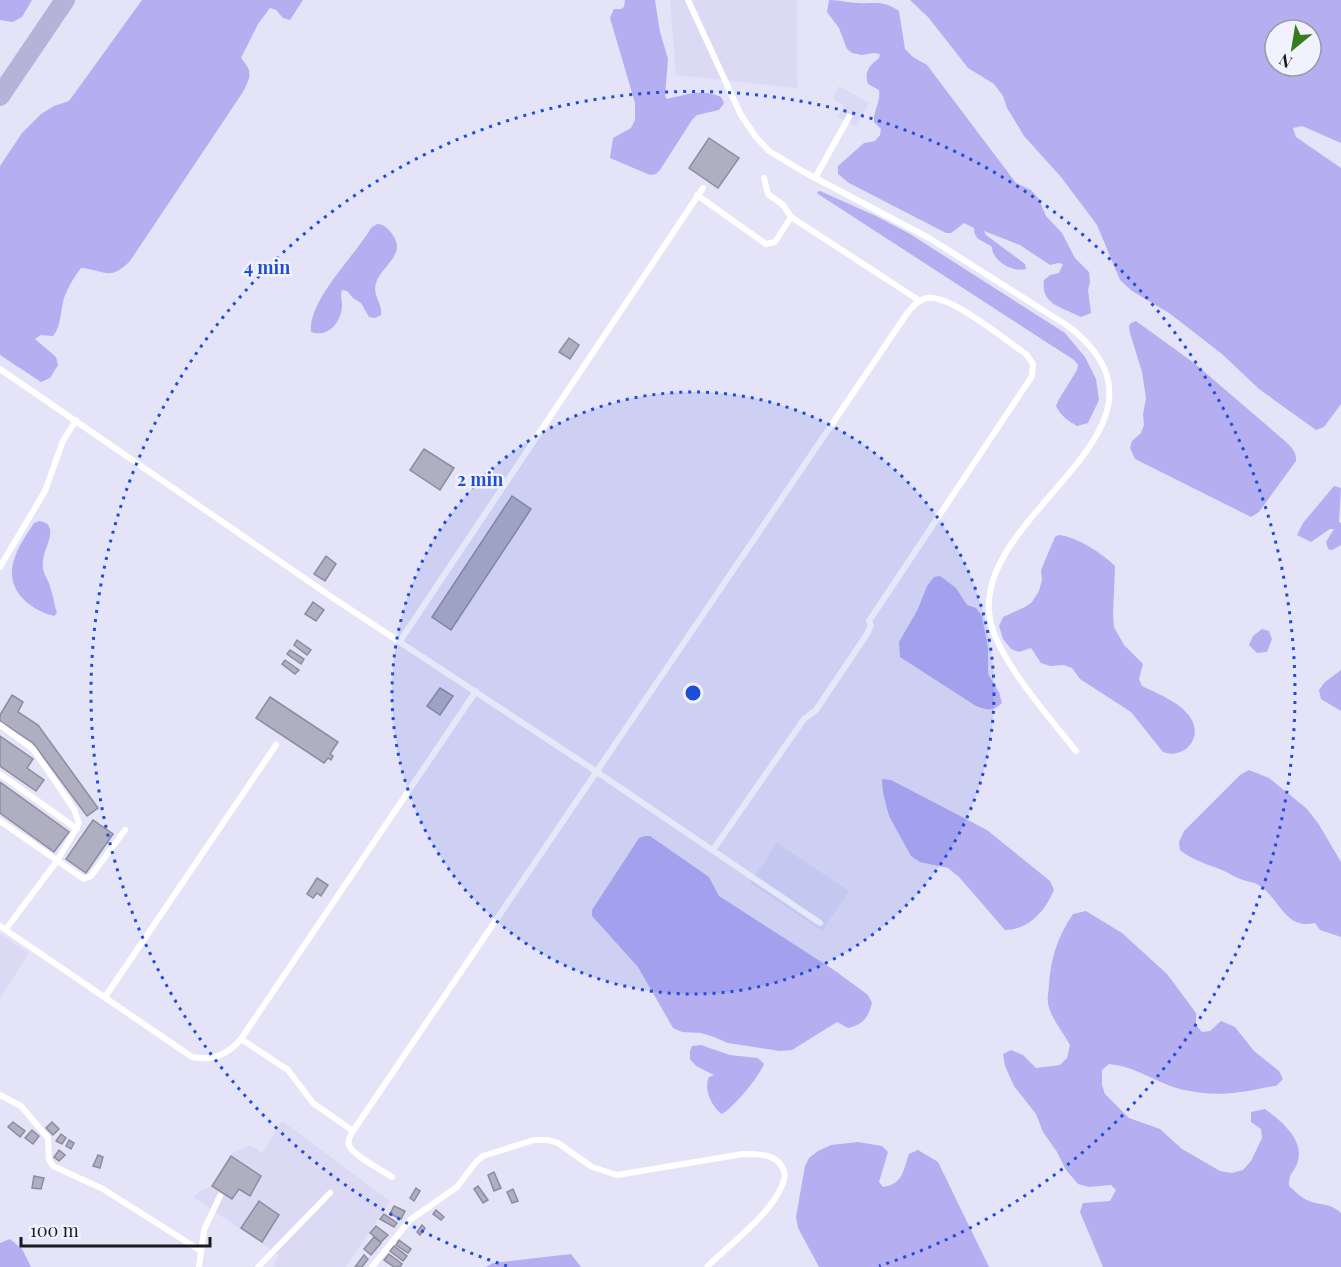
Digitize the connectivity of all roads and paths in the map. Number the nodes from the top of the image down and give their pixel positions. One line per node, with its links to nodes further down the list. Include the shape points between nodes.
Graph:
1 (65, 0): 3 (main road)
2 (688, 0): 6 (lane, via 741,115 756,137 775,155)
3 (0, 96)
4 (849, 117): 6 (lane)
5 (764, 178): 9 (lane, via 768,194)
6 (815, 178): 18 (lane, via 929,238 1068,326 1085,339 1104,365 1110,393 1106,419 1010,546 997,568 989,599 994,636 1004,655)
7 (702, 188): 8 (lane)
8 (698, 195): 9 (lane, via 766,244 775,242); 14 (lane)
9 (791, 217): 10 (lane)
10 (920, 301): 19 (lane, via 908,312); 24 (lane, via 942,299 957,307 1026,354 1033,364 1032,376 869,621 867,634 816,710 804,719)
11 (0, 369): 12 (lane)
12 (76, 420): 13 (lane, via 63,441 39,503); 14 (lane)
13 (0, 567)
14 (400, 641): 15 (lane)
15 (476, 691): 19 (lane); 29 (lane)
16 (0, 725): 22 (lane, via 33,748 74,809)
17 (276, 745): 28 (lane)
18 (1076, 751)
19 (597, 772): 24 (lane); 31 (lane)
20 (0, 774): 22 (lane)
21 (0, 821): 25 (lane)
22 (77, 829): 25 (lane)
23 (125, 830): 25 (lane, via 88,878)
24 (713, 850): 26 (lane)
25 (57, 861): 27 (lane)
26 (820, 923)
27 (3, 928): 28 (lane)
28 (105, 997): 29 (lane, via 192,1057 215,1058)
29 (241, 1039): 31 (lane, via 288,1070 313,1103)
30 (0, 1095): 35 (lane, via 21,1106 48,1138 53,1166 103,1189)
31 (354, 1131): 32 (lane, via 349,1139 354,1152)
32 (392, 1177)
33 (330, 1193): 37 (lane)
34 (220, 1196): 35 (lane, via 204,1230)
35 (201, 1251): 36 (lane)
36 (199, 1267)
37 (258, 1267)
38 (372, 1267): 39 (lane, via 410,1220 457,1186 483,1156 534,1140 558,1143 592,1167 617,1175 743,1154 765,1155 779,1161 785,1175 780,1192)
39 (706, 1267)

